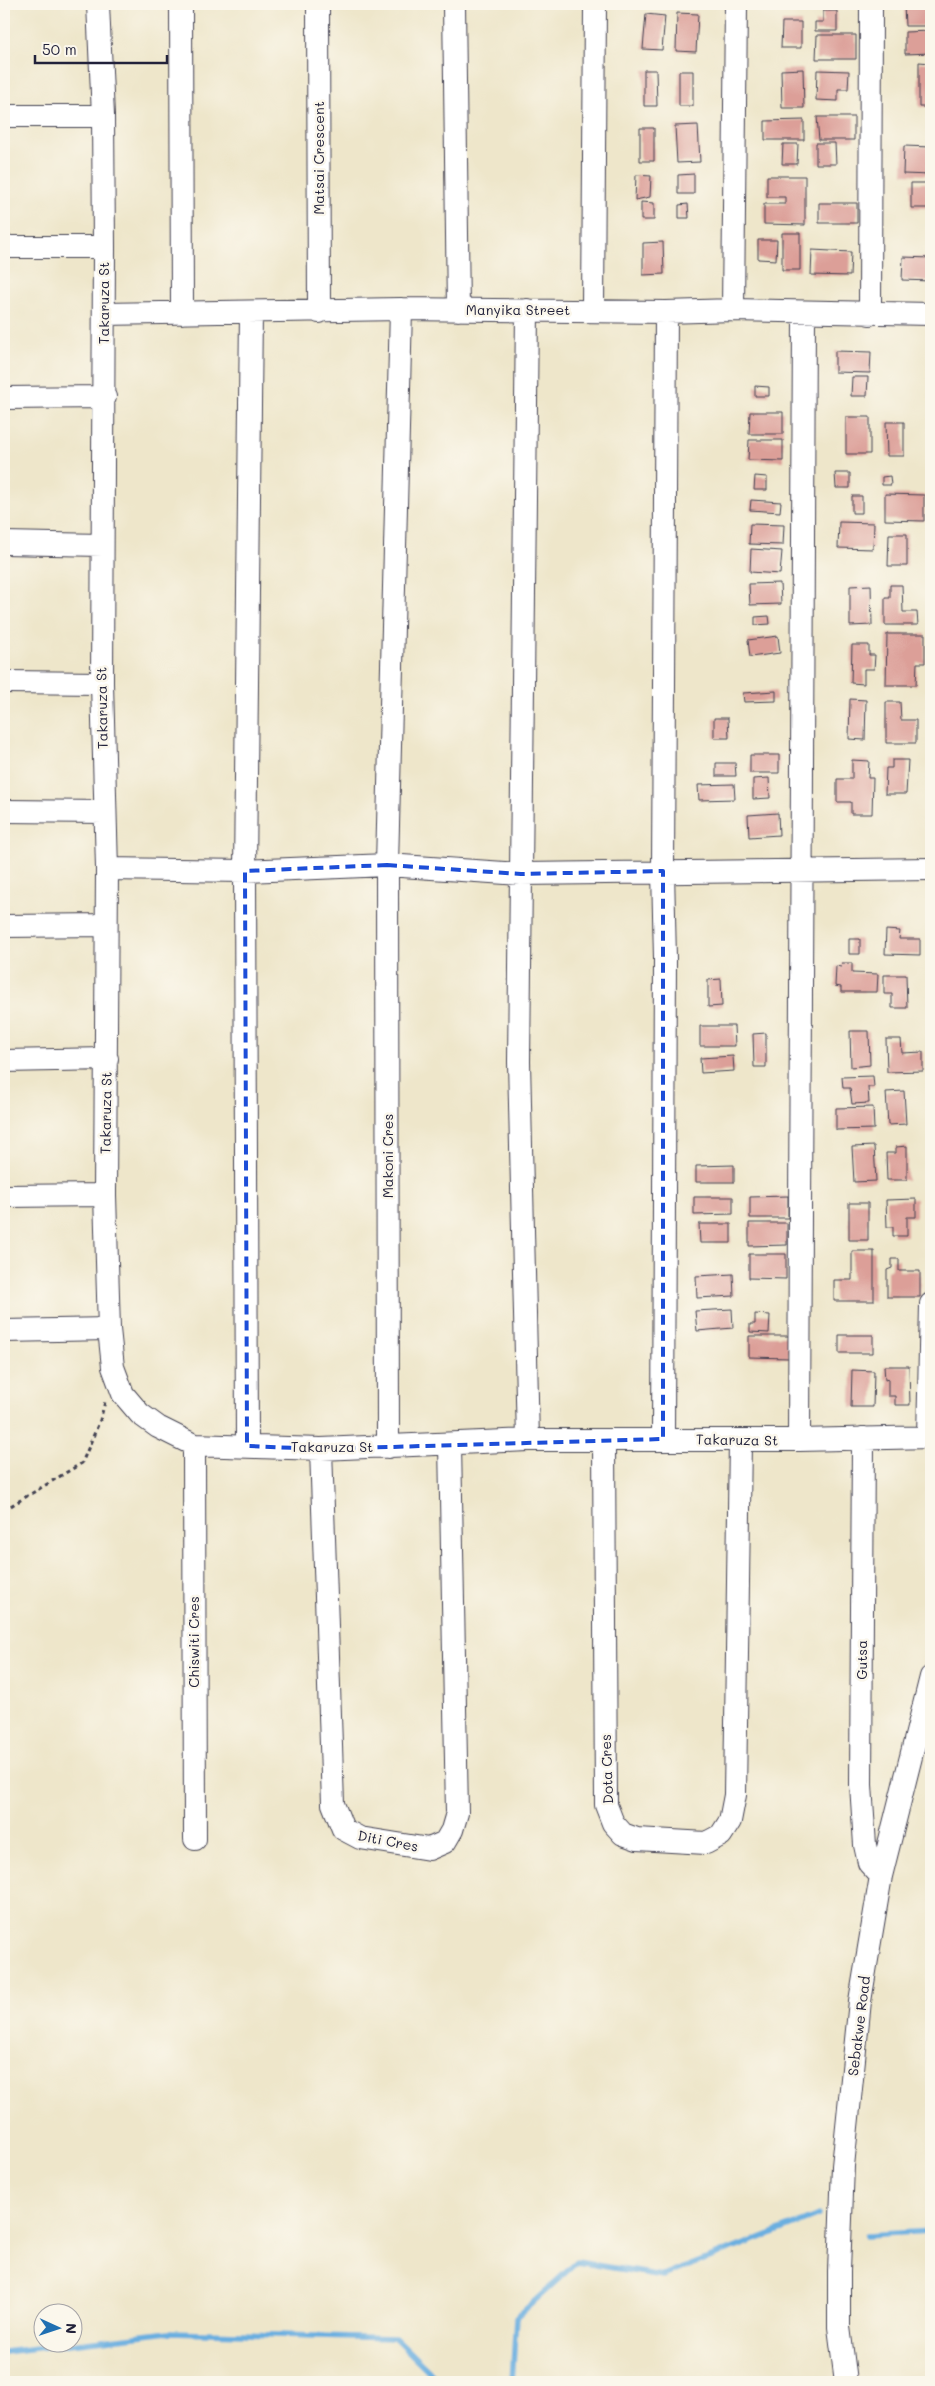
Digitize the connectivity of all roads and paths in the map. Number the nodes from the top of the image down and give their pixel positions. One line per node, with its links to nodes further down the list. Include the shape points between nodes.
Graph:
1 (98, 4): 9 (street, Takaruza St)
2 (181, 4): 20 (street)
3 (318, 4): 18 (street, Matsai Crescent)
4 (454, 4): 13 (street)
5 (595, 4): 15 (street)
6 (736, 4): 16 (street)
7 (871, 4): 23 (street)
8 (4, 116): 9 (street)
9 (103, 116): 11 (street, Takaruza St)
10 (4, 247): 11 (street)
11 (104, 247): 22 (street, Takaruza St)
12 (401, 309): 13 (street, Manyika Street); 18 (street, Manyika Street); 33 (street, Makoni Cres)
13 (458, 310): 14 (street, Manyika Street)
14 (528, 310): 15 (street, Manyika Street); 39 (street)
15 (593, 310): 19 (street, Manyika Street)
16 (733, 310): 19 (street, Manyika Street); 21 (street, Manyika Street)
17 (251, 312): 18 (street, Manyika Street); 20 (street, Manyika Street); 37 (street)
18 (319, 312)
19 (666, 312): 38 (street)
20 (182, 313): 22 (street, Manyika Street)
21 (804, 313): 23 (street, Manyika Street); 35 (street)
22 (104, 314): 25 (street, Takaruza St)
23 (870, 314): 24 (street, Manyika Street)
24 (931, 314)
25 (104, 397): 26 (street); 28 (street, Takaruza St)
26 (4, 398)
27 (4, 543): 28 (street)
28 (102, 545): 30 (street, Takaruza St)
29 (4, 682): 30 (street)
30 (102, 683): 32 (street, Takaruza St)
31 (4, 811): 32 (street)
32 (104, 812): 34 (street, Takaruza St)
33 (387, 865): 37 (street); 39 (street); 60 (street, Makoni Cres)
34 (108, 869): 37 (street); 40 (street, Takaruza St)
35 (803, 869): 36 (street); 38 (street); 56 (street)
36 (931, 869)
37 (245, 871): 59 (street)
38 (663, 871): 39 (street); 52 (street)
39 (521, 874): 53 (street, via 519,1062)
40 (106, 925): 41 (street); 42 (street, Takaruza St)
41 (4, 926)
42 (107, 1059): 43 (street); 44 (street, Takaruza St)
43 (4, 1062)
44 (105, 1195): 45 (street); 47 (street, Takaruza St)
45 (4, 1196)
46 (931, 1304): 50 (street)
47 (109, 1329): 48 (street); 49 (street, Takaruza St)
48 (4, 1330)
49 (113, 1367): 58 (street, Takaruza St, via 123,1394 140,1414); 62 (path, via 100,1420 82,1463)
50 (930, 1437): 51 (street, Takaruza St)
51 (863, 1438): 56 (street, Takaruza St); 65 (street, Gutsa, via 861,1785 865,1845 869,1863)
52 (663, 1439): 54 (street, Takaruza St); 55 (street, Takaruza St)
53 (528, 1440): 54 (street, Takaruza St); 57 (street, Takaruza St)
54 (604, 1440): 55 (street, Dota Cres, via 606,1805 613,1823 623,1834 638,1839 706,1843 721,1835 730,1821 735,1795)
55 (740, 1440): 56 (street, Takaruza St)
56 (799, 1440)
57 (450, 1444): 60 (street, Takaruza St); 61 (street, Diti Cres, via 457,1813 445,1842 429,1849 360,1838 343,1829 333,1804)
58 (194, 1445): 59 (street, Takaruza St); 64 (street, Chiswiti Cres)
59 (247, 1446): 61 (street, Takaruza St)
60 (388, 1447): 61 (street, Takaruza St)
61 (321, 1449)
62 (4, 1510)
63 (931, 1677): 65 (street, Sebakwe Road)
64 (195, 1839)
65 (881, 1876): 66 (street, Sebakwe Road, via 860,2001 843,2166 839,2327)
66 (846, 2382)

